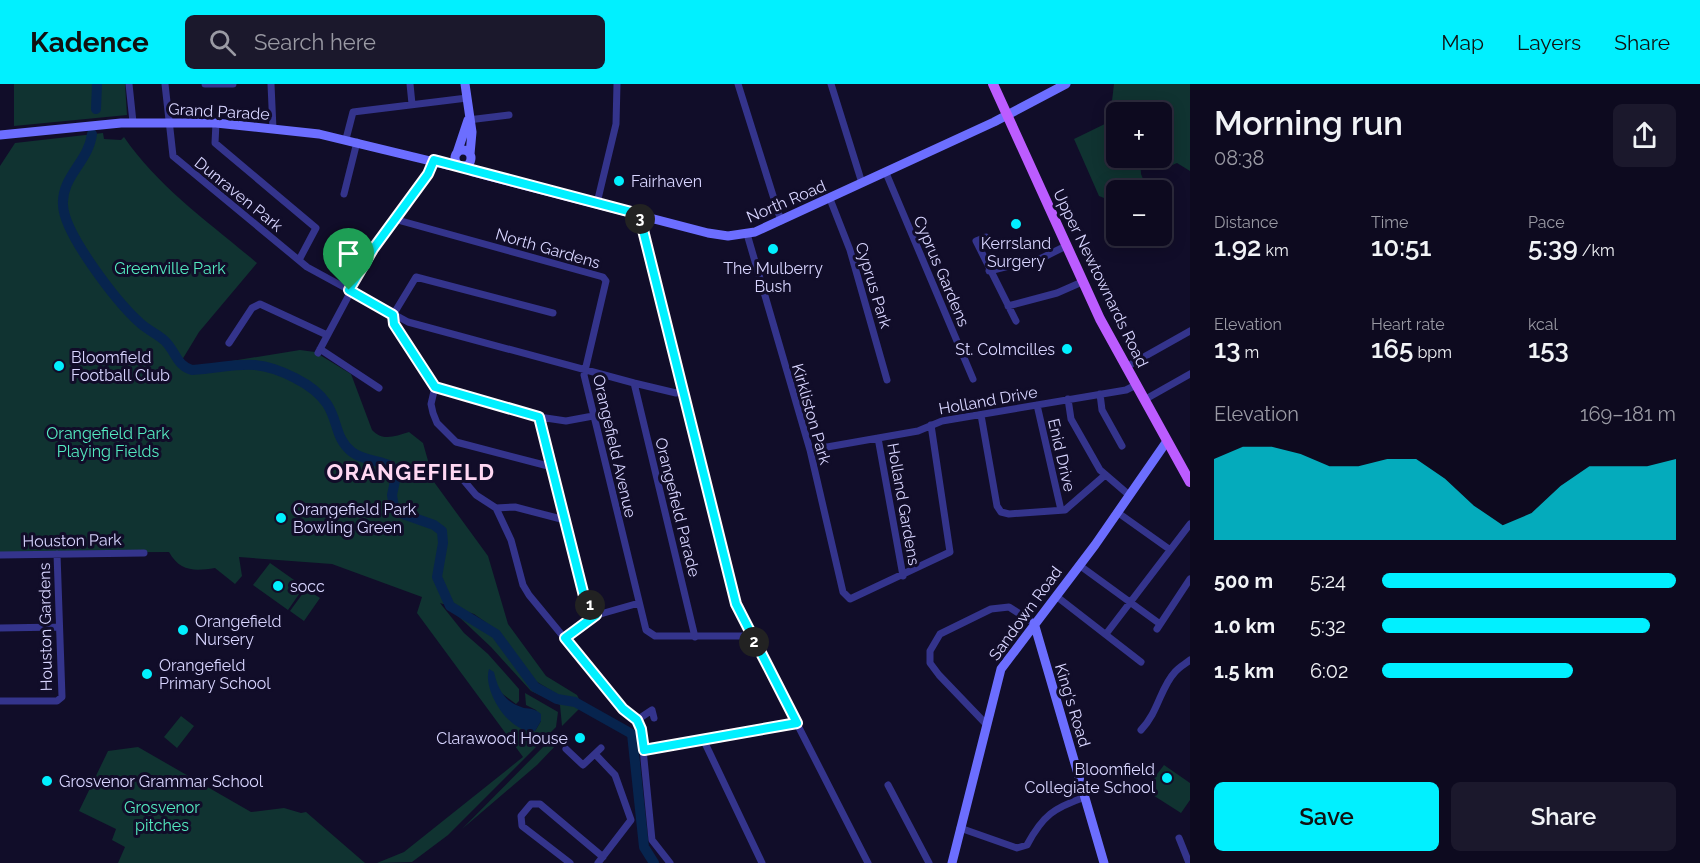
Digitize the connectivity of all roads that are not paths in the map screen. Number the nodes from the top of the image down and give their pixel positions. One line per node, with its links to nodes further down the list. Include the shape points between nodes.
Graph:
1 (129, 84): 18 (street)
2 (165, 84): 19 (street, Dunraven Park)
3 (205, 84): 4 (street)
4 (233, 84)
5 (271, 84): 21 (street)
6 (410, 84): 14 (street)
7 (465, 84): 13 (street)
8 (617, 84): 34 (street, via 616,124)
9 (738, 84): 37 (street)
10 (831, 84): 31 (street)
11 (993, 84): 16 (main road, Upper Newtownards Road)
12 (1066, 84): 16 (street, North Road)
13 (467, 98): 14 (street); 17 (street)
14 (412, 104): 23 (street, via 352,112)
15 (509, 115): 17 (street)
16 (1008, 116): 29 (street, North Road); 40 (main road, Upper Newtownards Road)
17 (468, 120): 25 (street); 26 (street, via 472,132)
18 (133, 122): 19 (street, Grand Parade); 22 (street, Grand Parade)
19 (168, 122): 20 (street, Grand Parade); 41 (street, Dunraven Park, via 171,151 176,159)
20 (216, 123): 21 (street, Grand Parade); 41 (street, via 215,143 316,228)
21 (273, 129): 23 (street, Grand Parade)
22 (0, 135)
23 (346, 139): 24 (street, Grand Parade)
24 (357, 142): 27 (street, Grand Parade); 32 (street)
25 (456, 153): 26 (street, Grand Parade, via 464,150); 27 (street, Grand Parade); 28 (street, via 455,162)
26 (471, 157): 28 (street); 30 (street)
27 (434, 160): 28 (street, Grand Parade); 36 (street, via 428,174)
28 (461, 166): 30 (street, North Road)
29 (886, 172): 31 (street, North Road); 55 (street, Cyprus Gardens)
30 (482, 173): 34 (street, North Road)
31 (862, 183): 33 (street, North Road)
32 (344, 194)
33 (830, 199): 37 (street, North Road); 56 (street, Cyprus Park, via 850,250)
34 (597, 203): 35 (street, North Road)
35 (639, 214): 38 (street, North Road, via 708,233); 61 (street)
36 (393, 219): 44 (street); 53 (street, North Gardens, via 603,277 606,281)
37 (781, 221): 38 (street, North Road)
38 (747, 234): 73 (street, Kirkliston Park)
39 (986, 237): 42 (street, via 976,241)
40 (1066, 246): 42 (street, via 1042,258); 43 (main road, Upper Newtownards Road)
41 (299, 260): 44 (street, Dunraven Park)
42 (990, 271): 45 (street)
43 (1082, 282): 45 (street); 52 (main road, Upper Newtownards Road)
44 (349, 290): 47 (street, Orangefield Avenue); 50 (street)
45 (1008, 306): 48 (street)
46 (553, 313): 47 (street, via 416,277)
47 (393, 315): 53 (street, Orangefield Avenue); 59 (street, via 394,324)
48 (1016, 321)
49 (1190, 331): 52 (street)
50 (327, 335): 51 (street, via 260,304 252,308); 60 (street, via 319,351)
51 (229, 343)
52 (1126, 367): 58 (main road, Upper Newtownards Road)
53 (583, 369): 57 (street); 67 (street, Orangefield Avenue)
54 (1190, 374): 64 (street)
55 (973, 379)
56 (887, 380)
57 (634, 383): 61 (street, via 676,393); 100 (street, Orangefield Parade)
58 (1136, 385): 62 (street, Holland Drive); 64 (main road, Upper Newtownards Road)
59 (435, 387): 68 (street); 74 (street, via 431,404 437,423 456,442)
60 (379, 388)
61 (684, 391): 99 (street, via 731,585)
62 (1100, 394): 63 (street, Holland Drive); 72 (street, via 1102,410)
63 (1068, 399): 65 (street, Holland Drive); 76 (street, via 1071,419)
64 (1144, 400): 71 (main road, Upper Newtownards Road)
65 (1037, 405): 66 (street, Holland Drive); 80 (street, Enid Drive)
66 (981, 415): 69 (street, Holland Drive); 80 (street, via 999,509 1009,514)
67 (593, 416): 68 (street, via 566,421); 93 (street, Orangefield Avenue)
68 (539, 417): 74 (street)
69 (931, 425): 70 (street, Holland Drive); 89 (street, via 950,552)
70 (878, 438): 73 (street, Holland Drive); 89 (street, Holland Gardens)
71 (1167, 441): 77 (main road, Upper Newtownards Road); 78 (street, Sandown Road)
72 (1122, 446)
73 (810, 450): 89 (street, Kirkliston Park, via 843,592 850,599)
74 (552, 467): 82 (street)
75 (460, 476): 79 (street, via 476,495)
76 (1104, 476): 78 (street); 80 (street, via 1069,508)
77 (1190, 482)
78 (1130, 495): 81 (street, Sandown Road)
79 (496, 508): 82 (street, via 515,507); 101 (street, via 511,540 523,585)
80 (1061, 510)
81 (1117, 512): 84 (street); 88 (street, Sandown Road)
82 (565, 520): 94 (street, via 584,596)
83 (1190, 524): 84 (street)
84 (1169, 549): 92 (street)
85 (144, 553): 86 (street, Houston Park)
86 (57, 554): 87 (street, Houston Park); 96 (street, Houston Gardens)
87 (0, 555)
88 (1079, 565): 91 (street, Sandown Road); 92 (street)
89 (903, 576)
90 (1190, 579): 92 (street, via 1158,626)
91 (1056, 596): 95 (street, Sandown Road); 98 (street)
92 (1129, 602): 98 (street)
93 (639, 603): 94 (street); 100 (street, Orangefield Avenue, via 649,634)
94 (596, 615): 101 (street)
95 (1034, 623): 108 (street, Sandown Road, via 1001,669); 108 (street, via 1009,607 991,609 940,634 930,651 930,663 939,675); 114 (street, King's Road)
96 (59, 627): 97 (street); 104 (street, Houston Gardens, via 60,700)
97 (0, 628)
98 (1106, 634): 103 (street)
99 (752, 636): 100 (street, Orangefield Avenue); 107 (street)
100 (695, 637)
101 (565, 638): 106 (street, via 623,709)
102 (1190, 660): 109 (street, via 1175,672)
103 (1141, 662)
104 (0, 701)
105 (654, 718): 106 (street, via 652,710)
106 (637, 720): 112 (street)
107 (797, 723): 110 (street); 122 (street)
108 (986, 724): 115 (street, Sandown Road)
109 (1141, 730)
110 (704, 741): 112 (street); 121 (street)
111 (566, 749): 117 (street, via 582,765 598,751 615,775 631,820)
112 (644, 750): 120 (street, via 652,840)
113 (888, 785): 123 (street)
114 (1085, 797): 115 (street, via 1056,807 1038,824 1027,845 1017,848); 124 (street, King's Road)
115 (960, 828): 118 (street, Sandown Road)
116 (1179, 838): 125 (street)
117 (601, 860): 119 (street, via 540,804 531,804 521,816 522,826)
118 (955, 862)
119 (570, 863)
120 (670, 863)
121 (762, 863)
122 (868, 863)
123 (929, 863)
124 (1104, 863)
125 (1189, 863)

